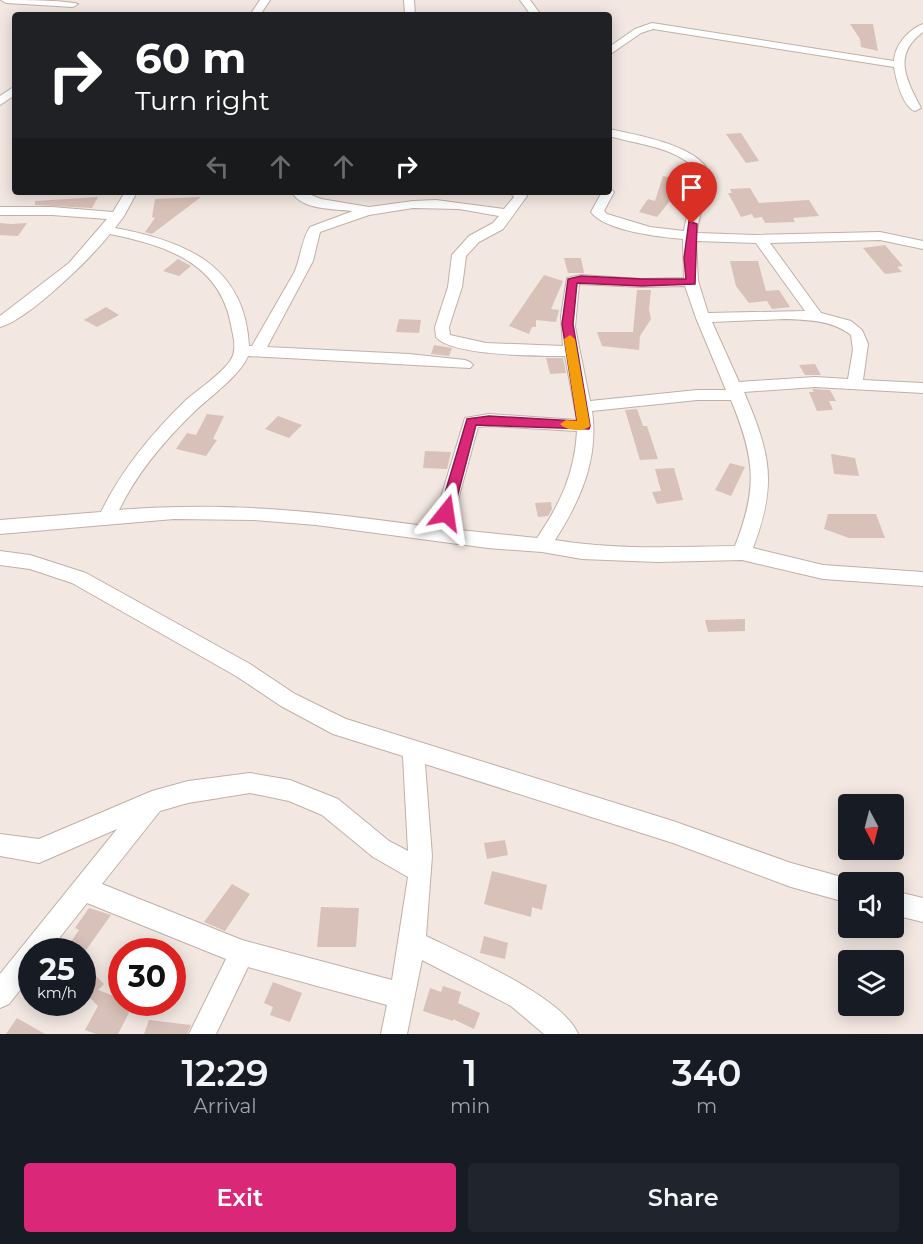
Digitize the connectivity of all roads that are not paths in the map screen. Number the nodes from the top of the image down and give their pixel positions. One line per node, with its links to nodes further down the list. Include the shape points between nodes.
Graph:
1 (6, 0): 2 (street)
2 (75, 2)
3 (923, 27): 5 (street, via 903,44)
4 (612, 50): 5 (street, via 652,26)
5 (898, 65): 8 (street, via 899,76)
6 (12, 92): 7 (street)
7 (0, 102)
8 (915, 108)
9 (612, 133): 19 (street, via 694,159 702,174)
10 (129, 195): 17 (street)
11 (300, 195): 14 (street)
12 (520, 195): 16 (street)
13 (606, 195): 19 (street, via 597,212 602,217)
14 (372, 210): 16 (street, via 440,202); 26 (street, via 314,230 298,279)
15 (0, 211): 17 (street)
16 (509, 214): 27 (street, via 459,255 443,337 513,350)
17 (118, 216): 18 (street)
18 (107, 230): 25 (street, via 75,267); 26 (street, via 174,246 215,274)
19 (691, 236): 20 (street); 22 (street)
20 (760, 239): 21 (street, via 881,236); 23 (street)
21 (923, 244)
22 (691, 282): 24 (street); 27 (street, via 573,280 568,324)
23 (814, 314): 24 (street); 29 (street, via 846,324 857,333 860,341)
24 (703, 318): 31 (street)
25 (0, 323)
26 (249, 351): 28 (street); 34 (street, via 146,453 118,490)
27 (572, 351): 32 (street)
28 (465, 365)
29 (855, 383): 30 (street); 31 (street, via 815,382)
30 (923, 388)
31 (734, 392): 32 (street); 38 (street, via 749,426 761,479 756,513)
32 (583, 407): 33 (street)
33 (584, 426): 36 (street, via 471,422); 37 (street, via 585,443 576,486)
34 (107, 517): 35 (street); 36 (street, via 174,512 253,513)
35 (0, 527)
36 (439, 534): 37 (street)
37 (542, 545): 38 (street, via 611,554)
38 (742, 553): 40 (street, via 823,573)
39 (0, 558): 41 (street, via 30,562 79,578 243,670 288,700 341,727)
40 (923, 579)
41 (413, 751): 44 (street); 45 (street)
42 (152, 802): 43 (street, via 46,849 32,852); 44 (street, via 250,783 290,791 330,807 381,849); 46 (street)
43 (0, 846)
44 (420, 871): 50 (street)
45 (838, 888)
46 (84, 889): 49 (street); 51 (street)
47 (904, 905): 48 (street)
48 (923, 910)
49 (44, 938)
50 (412, 942): 54 (street); 57 (street, via 520,997)
51 (242, 953): 54 (street); 55 (street)
52 (18, 971): 53 (street)
53 (0, 995)
54 (402, 996): 56 (street)
55 (202, 1034)
56 (394, 1034)
57 (565, 1034)

